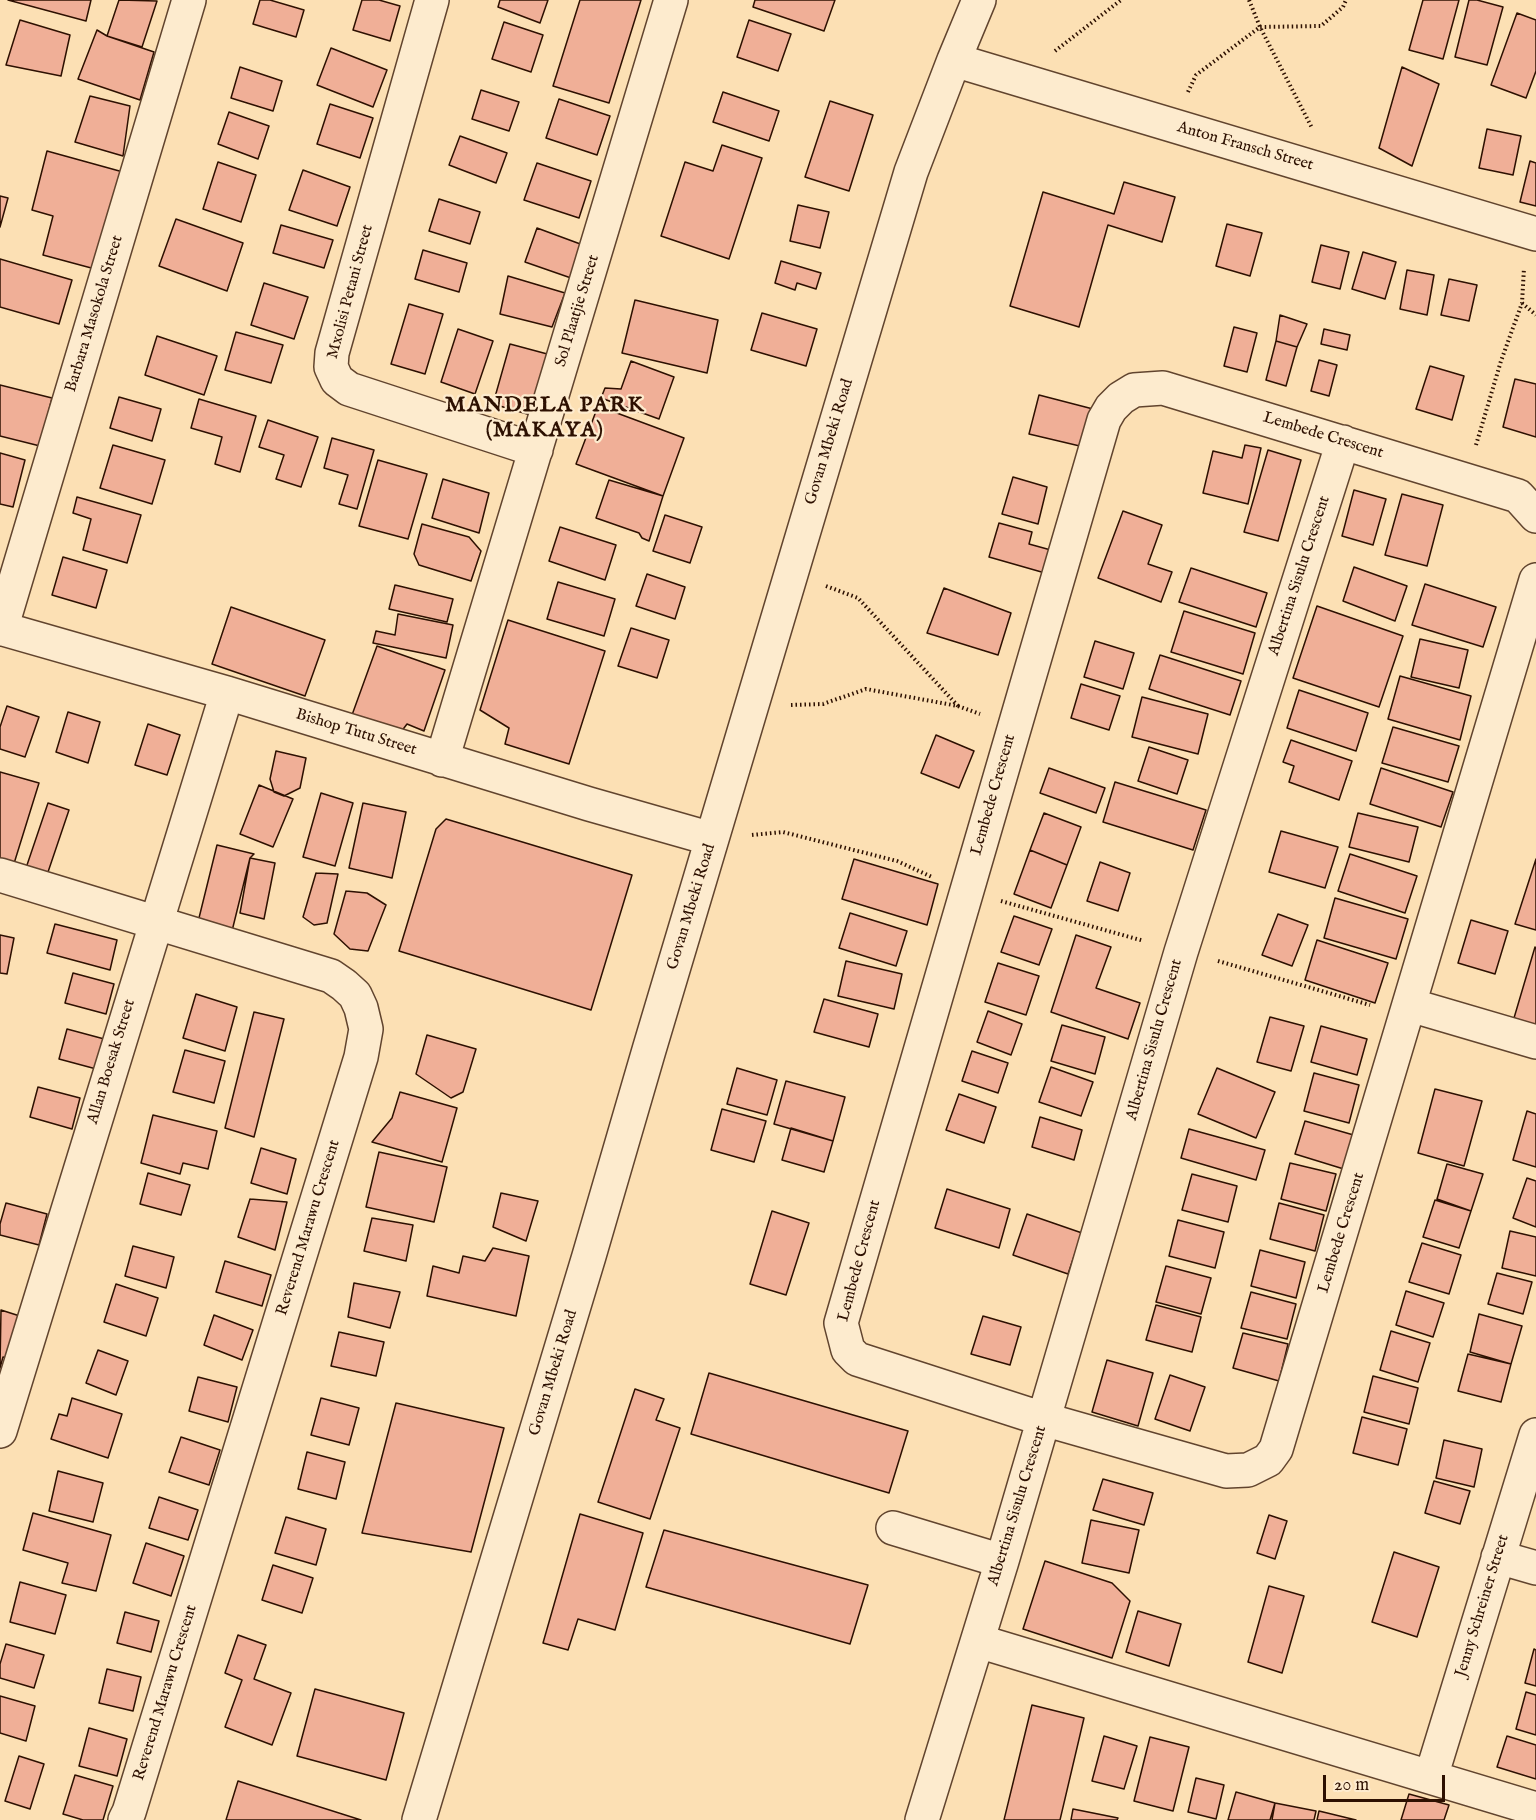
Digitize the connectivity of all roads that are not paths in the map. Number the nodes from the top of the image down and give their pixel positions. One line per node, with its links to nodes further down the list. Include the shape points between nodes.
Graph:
1 (189, 0): 11 (street, Barbara Masokola Street)
2 (432, 0): 8 (street, Mxolisi Petani Street, via 332,353 332,367 337,380 349,389)
3 (671, 0): 8 (street, Sol Plaatjie Street)
4 (979, 0): 5 (street, Govan Mbeki Road)
5 (954, 60): 6 (street, Anton Fransch Street); 14 (street, Govan Mbeki Road, via 911,172)
6 (1531, 232)
7 (1343, 442): 9 (street, Lembede Crescent, via 1518,496); 19 (street, Albertina Sisulu Crescent, via 1181,952); 19 (street, Lembede Crescent, via 1162,388 1134,390 1121,398 1104,420 841,1323 848,1350 857,1359)
8 (536, 450): 13 (street, Sol Plaatjie Street)
9 (1536, 516)
10 (1536, 580): 17 (street, Lembede Crescent)
11 (1, 628): 12 (street, Bishop Tutu Street)
12 (226, 693): 13 (street, Bishop Tutu Street); 16 (street, Allan Boesak Street)
13 (442, 760): 14 (street, Bishop Tutu Street)
14 (712, 839): 30 (street, Govan Mbeki Road)
15 (0, 876): 16 (street, Reverend Marawu Crescent)
16 (155, 922): 20 (street, Allan Boesak Street); 29 (street, Reverend Marawu Crescent, via 331,976 355,995 366,1029 358,1069)
17 (1410, 1005): 18 (street); 19 (street, Lembede Crescent, via 1276,1449 1268,1460 1248,1470 1226,1471)
18 (1536, 1042)
19 (1043, 1419): 24 (street, Albertina Sisulu Crescent)
20 (0, 1431)
21 (1536, 1435): 23 (street, Jenny Schreiner Street)
22 (893, 1528): 24 (street)
23 (1498, 1557): 25 (street); 27 (street, Jenny Schreiner Street)
24 (1002, 1561): 26 (street, Albertina Sisulu Crescent)
25 (1536, 1568)
26 (978, 1641): 27 (street); 31 (street, Albertina Sisulu Crescent)
27 (1431, 1777): 28 (street)
28 (1536, 1809)
29 (125, 1820)
30 (419, 1820)
31 (922, 1820)

